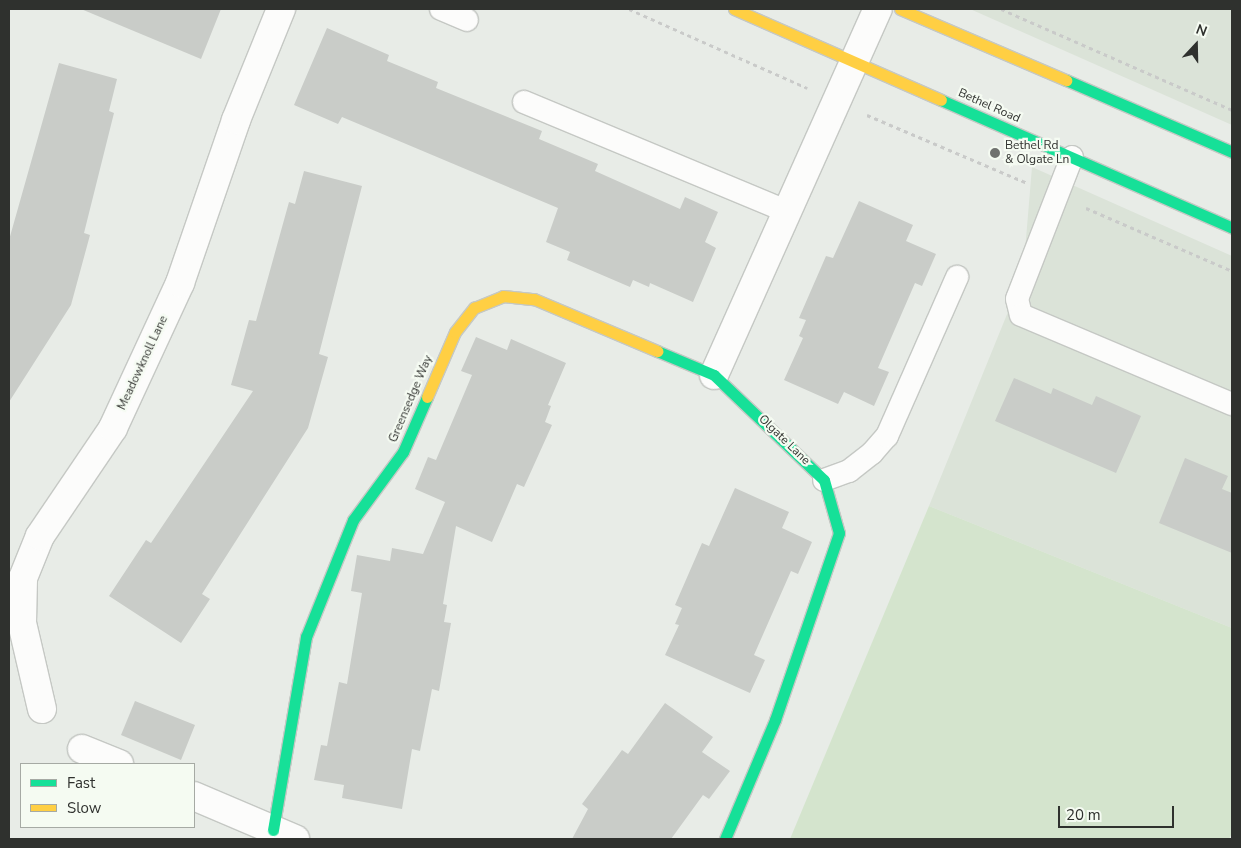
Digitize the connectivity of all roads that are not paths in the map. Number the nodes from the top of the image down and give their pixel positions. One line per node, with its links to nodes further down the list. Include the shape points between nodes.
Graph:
1 (281, 9): 17 (street, Meadowknoll Lane, via 236,120 176,292 113,428 40,536 23,578 22,623)
2 (441, 9): 6 (lane)
3 (734, 9): 7 (street, Bethel Road)
4 (878, 9): 7 (street)
5 (900, 9): 9 (street)
6 (467, 20)
7 (855, 62): 10 (street, Bethel Road); 11 (street)
8 (524, 102): 11 (lane)
9 (1232, 152)
10 (1072, 157): 12 (street, Bethel Road); 15 (lane, via 1018,299 1021,315)
11 (788, 212): 14 (street)
12 (1232, 228)
13 (957, 277): 16 (lane, via 886,436 872,453 849,471)
14 (714, 375): 16 (street, Olgate Lane); 21 (street, Greensedge Way, via 534,299 503,296 474,308 454,332 403,452 353,520 306,637)
15 (1232, 404)
16 (824, 480): 22 (street, via 839,533 778,711)
17 (42, 709)
18 (82, 749): 19 (street)
19 (117, 763)
20 (195, 796): 21 (street)
21 (284, 835)
22 (725, 839)

